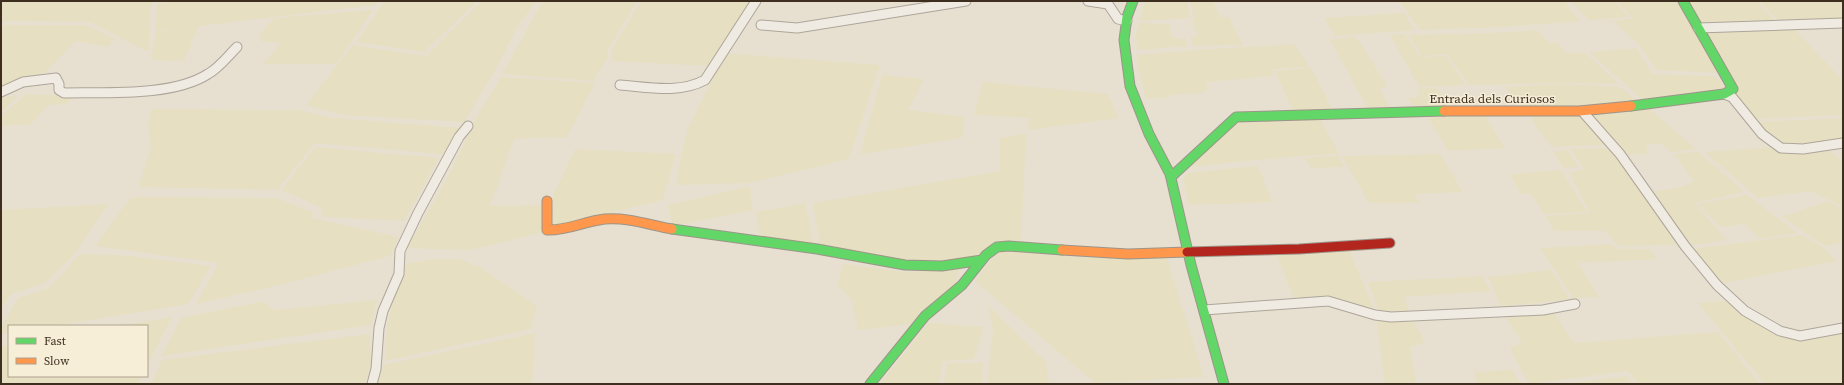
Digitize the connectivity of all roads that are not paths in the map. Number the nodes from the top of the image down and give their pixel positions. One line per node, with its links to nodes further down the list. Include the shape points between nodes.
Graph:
1 (756, 1): 11 (street, via 705,80 680,89)
2 (966, 1): 8 (street, via 797,28)
3 (1088, 1): 6 (street, via 1108,4 1118,19)
4 (1133, 1): 6 (street)
5 (1683, 1): 9 (street)
6 (1126, 22): 17 (street, via 1124,40 1130,86 1149,134)
7 (1843, 23): 9 (street)
8 (761, 25)
9 (1698, 28): 13 (street, via 1733,88)
10 (237, 47): 12 (street, via 209,74 188,84 162,90 64,93 59,90 56,78 23,82)
11 (620, 85)
12 (1, 92)
13 (1724, 94): 14 (street, Entrada dels Curiosos); 16 (street, via 1732,97 1769,141 1781,148 1824,147)
14 (1582, 110): 17 (street, Entrada dels Curiosos, via 1413,111 1236,117); 24 (street, via 1620,154 1685,246 1717,284 1745,311 1780,331 1800,336)
15 (468, 126): 25 (street, via 459,137 400,251 399,274 383,311 379,328 376,369)
16 (1843, 143)
17 (1170, 176): 20 (street)
18 (547, 201): 21 (street, via 547,230 557,231 587,222 623,220 905,265 942,266)
19 (1390, 243): 20 (street)
20 (1188, 251): 21 (street, via 1128,254 1009,246 998,248); 23 (street)
21 (982, 260): 26 (street, via 962,285 925,316)
22 (1576, 304): 23 (street, via 1543,310 1391,317 1328,302)
23 (1204, 310): 27 (street)
24 (1843, 328)
25 (372, 384)
26 (870, 384)
27 (1224, 384)

